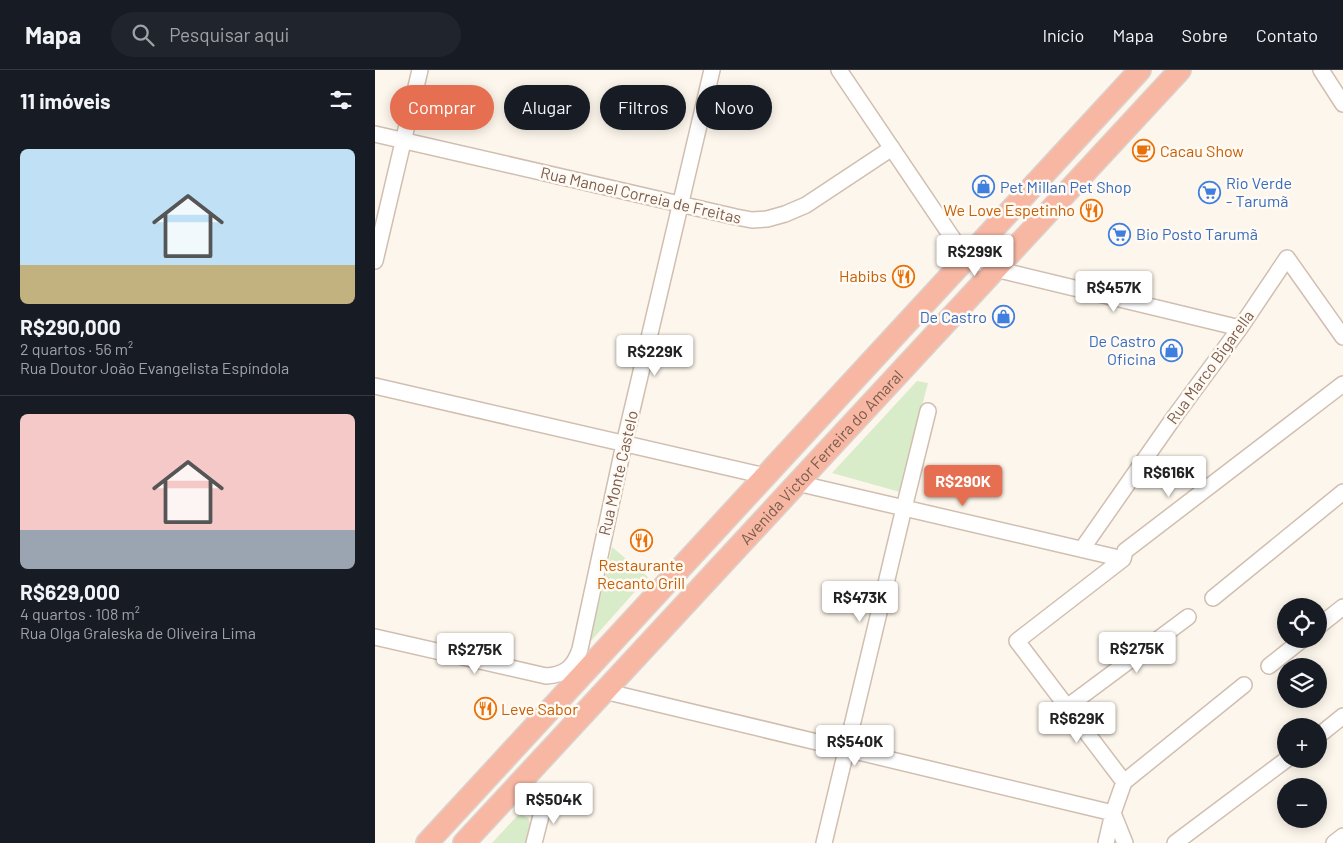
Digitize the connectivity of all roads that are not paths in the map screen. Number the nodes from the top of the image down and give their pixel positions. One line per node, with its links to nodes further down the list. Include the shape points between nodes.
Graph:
1 (420, 70): 9 (street)
2 (712, 70): 11 (street, Rua Monte Castelo)
3 (839, 70): 10 (street)
4 (1140, 70): 12 (highway, Avenida Victor Ferreira do Amaral)
5 (1180, 70): 14 (highway, Avenida Victor Ferreira do Amaral)
6 (1321, 70): 7 (street)
7 (1343, 104)
8 (375, 134): 9 (street, Rua Manoel Correia de Freitas)
9 (403, 140): 11 (street, Rua Manoel Correia de Freitas); 13 (street)
10 (892, 148): 11 (street, Rua Manoel Correia de Freitas, via 806,205 776,217 752,220); 12 (street)
11 (681, 204): 20 (street, Rua Monte Castelo)
12 (966, 258): 14 (street); 21 (highway, Avenida Victor Ferreira do Amaral)
13 (375, 261)
14 (995, 269): 15 (street); 22 (highway, Avenida Victor Ferreira do Amaral)
15 (1240, 328): 16 (street, Rua Marco Bigarella, via 1287,258); 25 (street, Rua Marco Bigarella)
16 (1343, 337)
17 (1343, 384): 26 (street, via 1125,551)
18 (375, 386): 20 (street)
19 (928, 411): 24 (street)
20 (624, 444): 21 (street); 31 (street, Rua Monte Castelo, via 579,649 573,663 562,674 539,675)
21 (765, 476): 45 (highway, Avenida Victor Ferreira do Amaral)
22 (797, 483): 24 (street); 35 (highway, Avenida Victor Ferreira do Amaral)
23 (1343, 492): 27 (street)
24 (904, 508): 25 (street); 39 (street)
25 (1082, 549): 26 (street)
26 (1123, 559): 36 (street, via 1017,641)
27 (1213, 598)
28 (1343, 607): 30 (street)
29 (1188, 617): 36 (street)
30 (1327, 620)
31 (375, 637)
32 (1292, 648): 33 (street)
33 (1269, 666)
34 (1244, 685): 41 (street)
35 (604, 691): 39 (street); 46 (highway, Avenida Victor Ferreira do Amaral)
36 (1067, 707): 41 (street)
37 (1343, 716): 38 (street)
38 (1327, 729)
39 (845, 749): 43 (street); 48 (street)
40 (1277, 766): 51 (street)
41 (1124, 782): 43 (street)
42 (545, 800): 47 (street)
43 (1113, 813): 49 (street); 50 (street)
44 (1343, 836): 52 (street)
45 (427, 843)
46 (464, 843)
47 (534, 843)
48 (824, 843)
49 (1106, 843)
50 (1125, 843)
51 (1175, 843)
52 (1334, 843)

